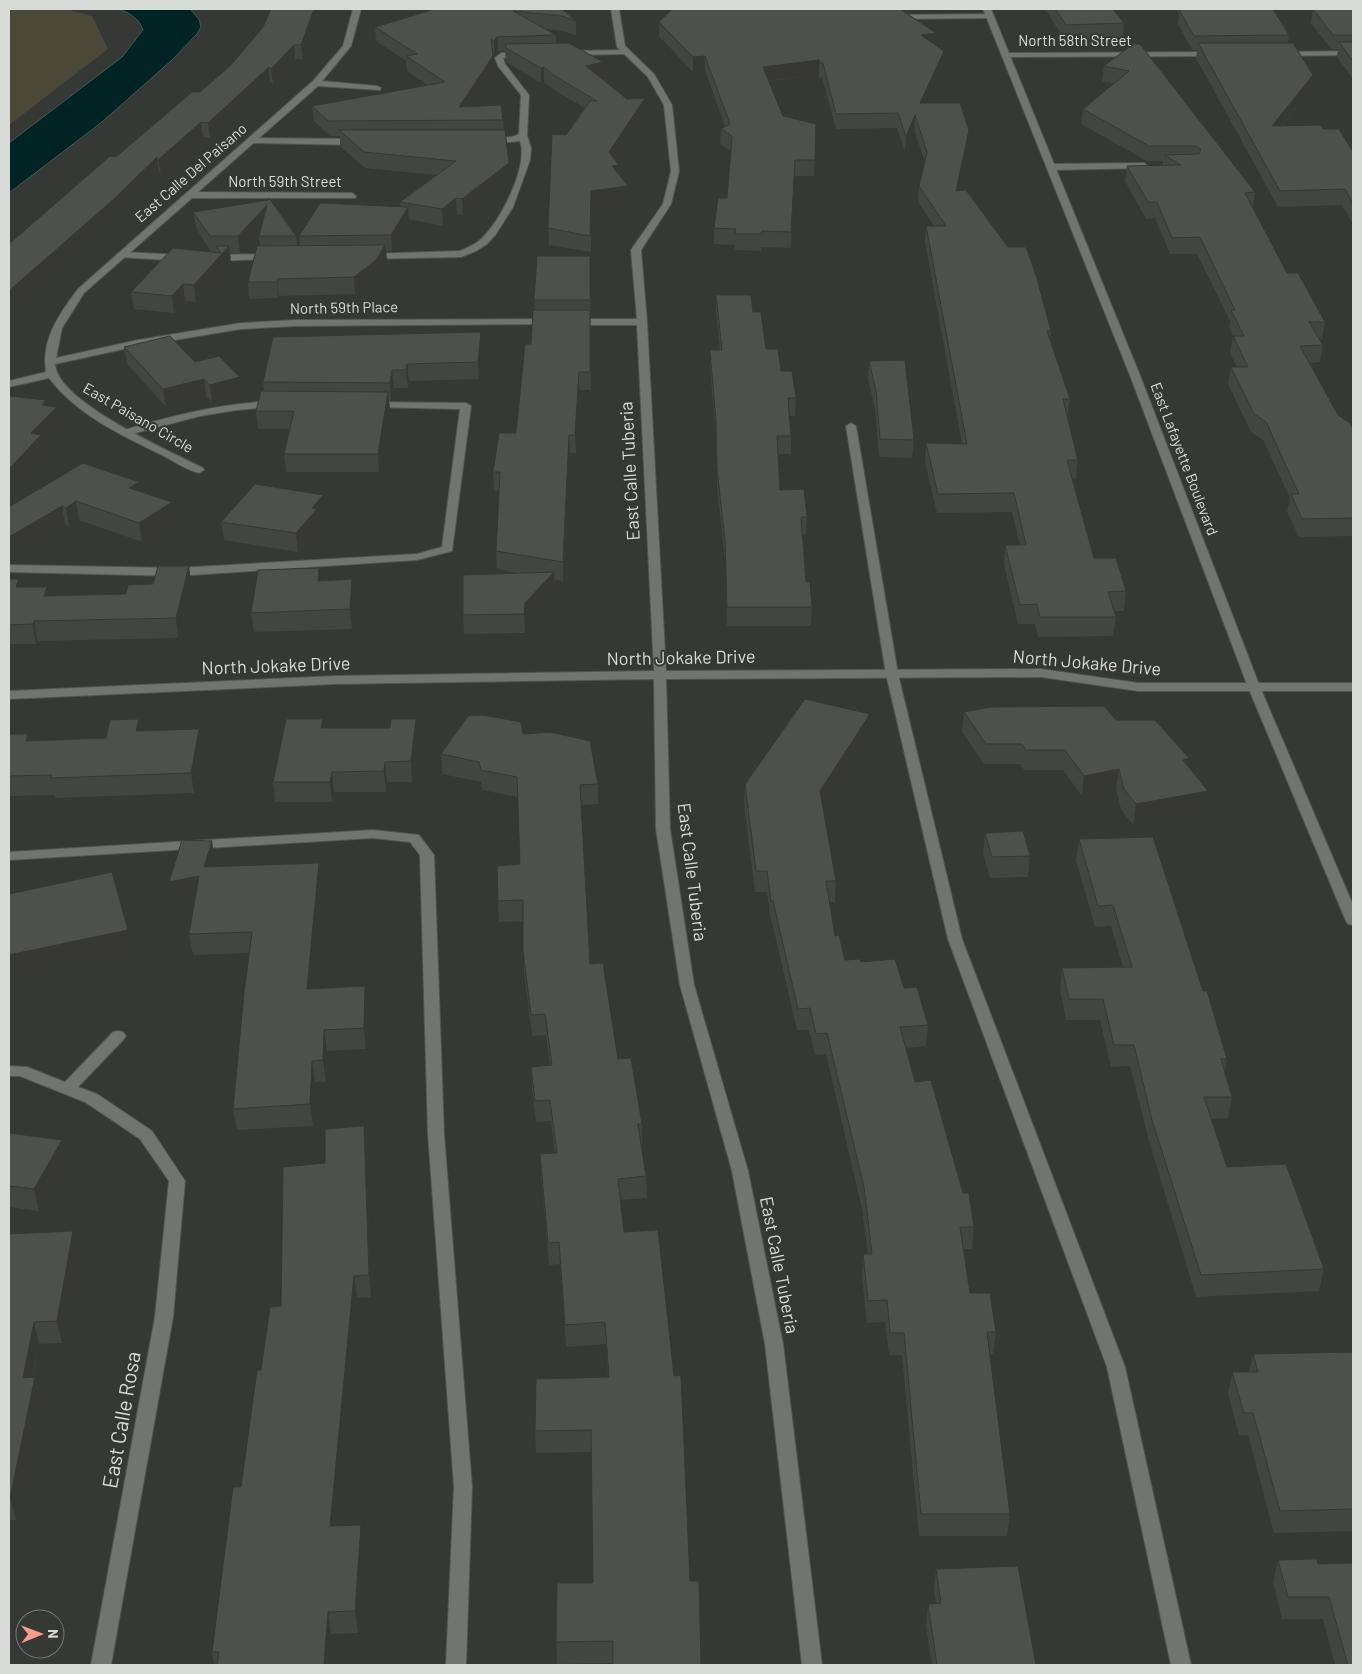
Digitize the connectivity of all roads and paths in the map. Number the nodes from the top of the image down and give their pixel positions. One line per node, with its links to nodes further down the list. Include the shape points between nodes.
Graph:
1 (357, 9): 12 (street, East Calle Del Paisano, via 347,46)
2 (615, 9): 5 (street, East Calle Tuberia, via 621,47)
3 (989, 13): 4 (street); 11 (street, East Lafayette Boulevard)
4 (885, 17)
5 (626, 52): 6 (street); 25 (street, East Calle Tuberia, via 651,76 668,104 675,172 667,204 636,250)
6 (559, 53)
7 (1353, 53): 10 (street)
8 (530, 54): 14 (street, via 501,55 498,58 525,96)
9 (1226, 54): 11 (street, North 58th Street)
10 (1275, 54)
11 (1006, 55): 19 (street, East Lafayette Boulevard)
12 (316, 83): 13 (street); 15 (street, East Calle Del Paisano)
13 (377, 88)
14 (523, 135): 16 (street, via 516,140); 24 (street, via 528,152 516,192 503,218 471,252)
15 (250, 141): 17 (street); 20 (street, East Calle Del Paisano)
16 (479, 141)
17 (365, 142)
18 (1155, 166): 19 (street)
19 (1050, 167): 37 (street, East Lafayette Boulevard, via 1136,378)
20 (188, 195): 21 (street, North 59th Street); 22 (street, East Calle Del Paisano)
21 (352, 196)
22 (122, 255): 23 (street); 26 (street, East Calle Del Paisano, via 81,291 57,323)
23 (281, 257)
24 (356, 257)
25 (642, 322): 26 (street, North 59th Place, via 241,326); 36 (street, East Calle Tuberia)
26 (50, 362): 27 (street, East Paisano Circle)
27 (52, 374): 28 (street); 32 (street, East Paisano Circle, via 68,395)
28 (9, 384)
29 (287, 404): 32 (street, via 208,410)
30 (356, 404): 34 (street, via 466,406 448,549 417,557 178,572)
31 (851, 426): 35 (street)
32 (128, 432): 33 (street, East Paisano Circle)
33 (200, 470)
34 (9, 569)
35 (892, 674): 36 (street, North Jokake Drive); 37 (street, North Jokake Drive, via 1041,674 1138,686); 48 (street, via 955,939 1116,1367)
36 (660, 675): 39 (street, North Jokake Drive, via 336,680); 47 (street, East Calle Tuberia, via 665,839 687,985 740,1171 774,1344)
37 (1254, 687): 38 (street, North Jokake Drive); 41 (street, East Lafayette Boulevard)
38 (1353, 687)
39 (9, 695)
40 (9, 856): 46 (street, via 373,834 414,838 427,855 436,1134 463,1487)
41 (1353, 920)
42 (118, 1036): 44 (street)
43 (9, 1072): 44 (street, via 22,1071)
44 (67, 1088): 45 (street, East Calle Rosa, via 90,1098 146,1135 177,1181 164,1317)
45 (101, 1665)
46 (456, 1665)
47 (812, 1665)
48 (1181, 1665)

